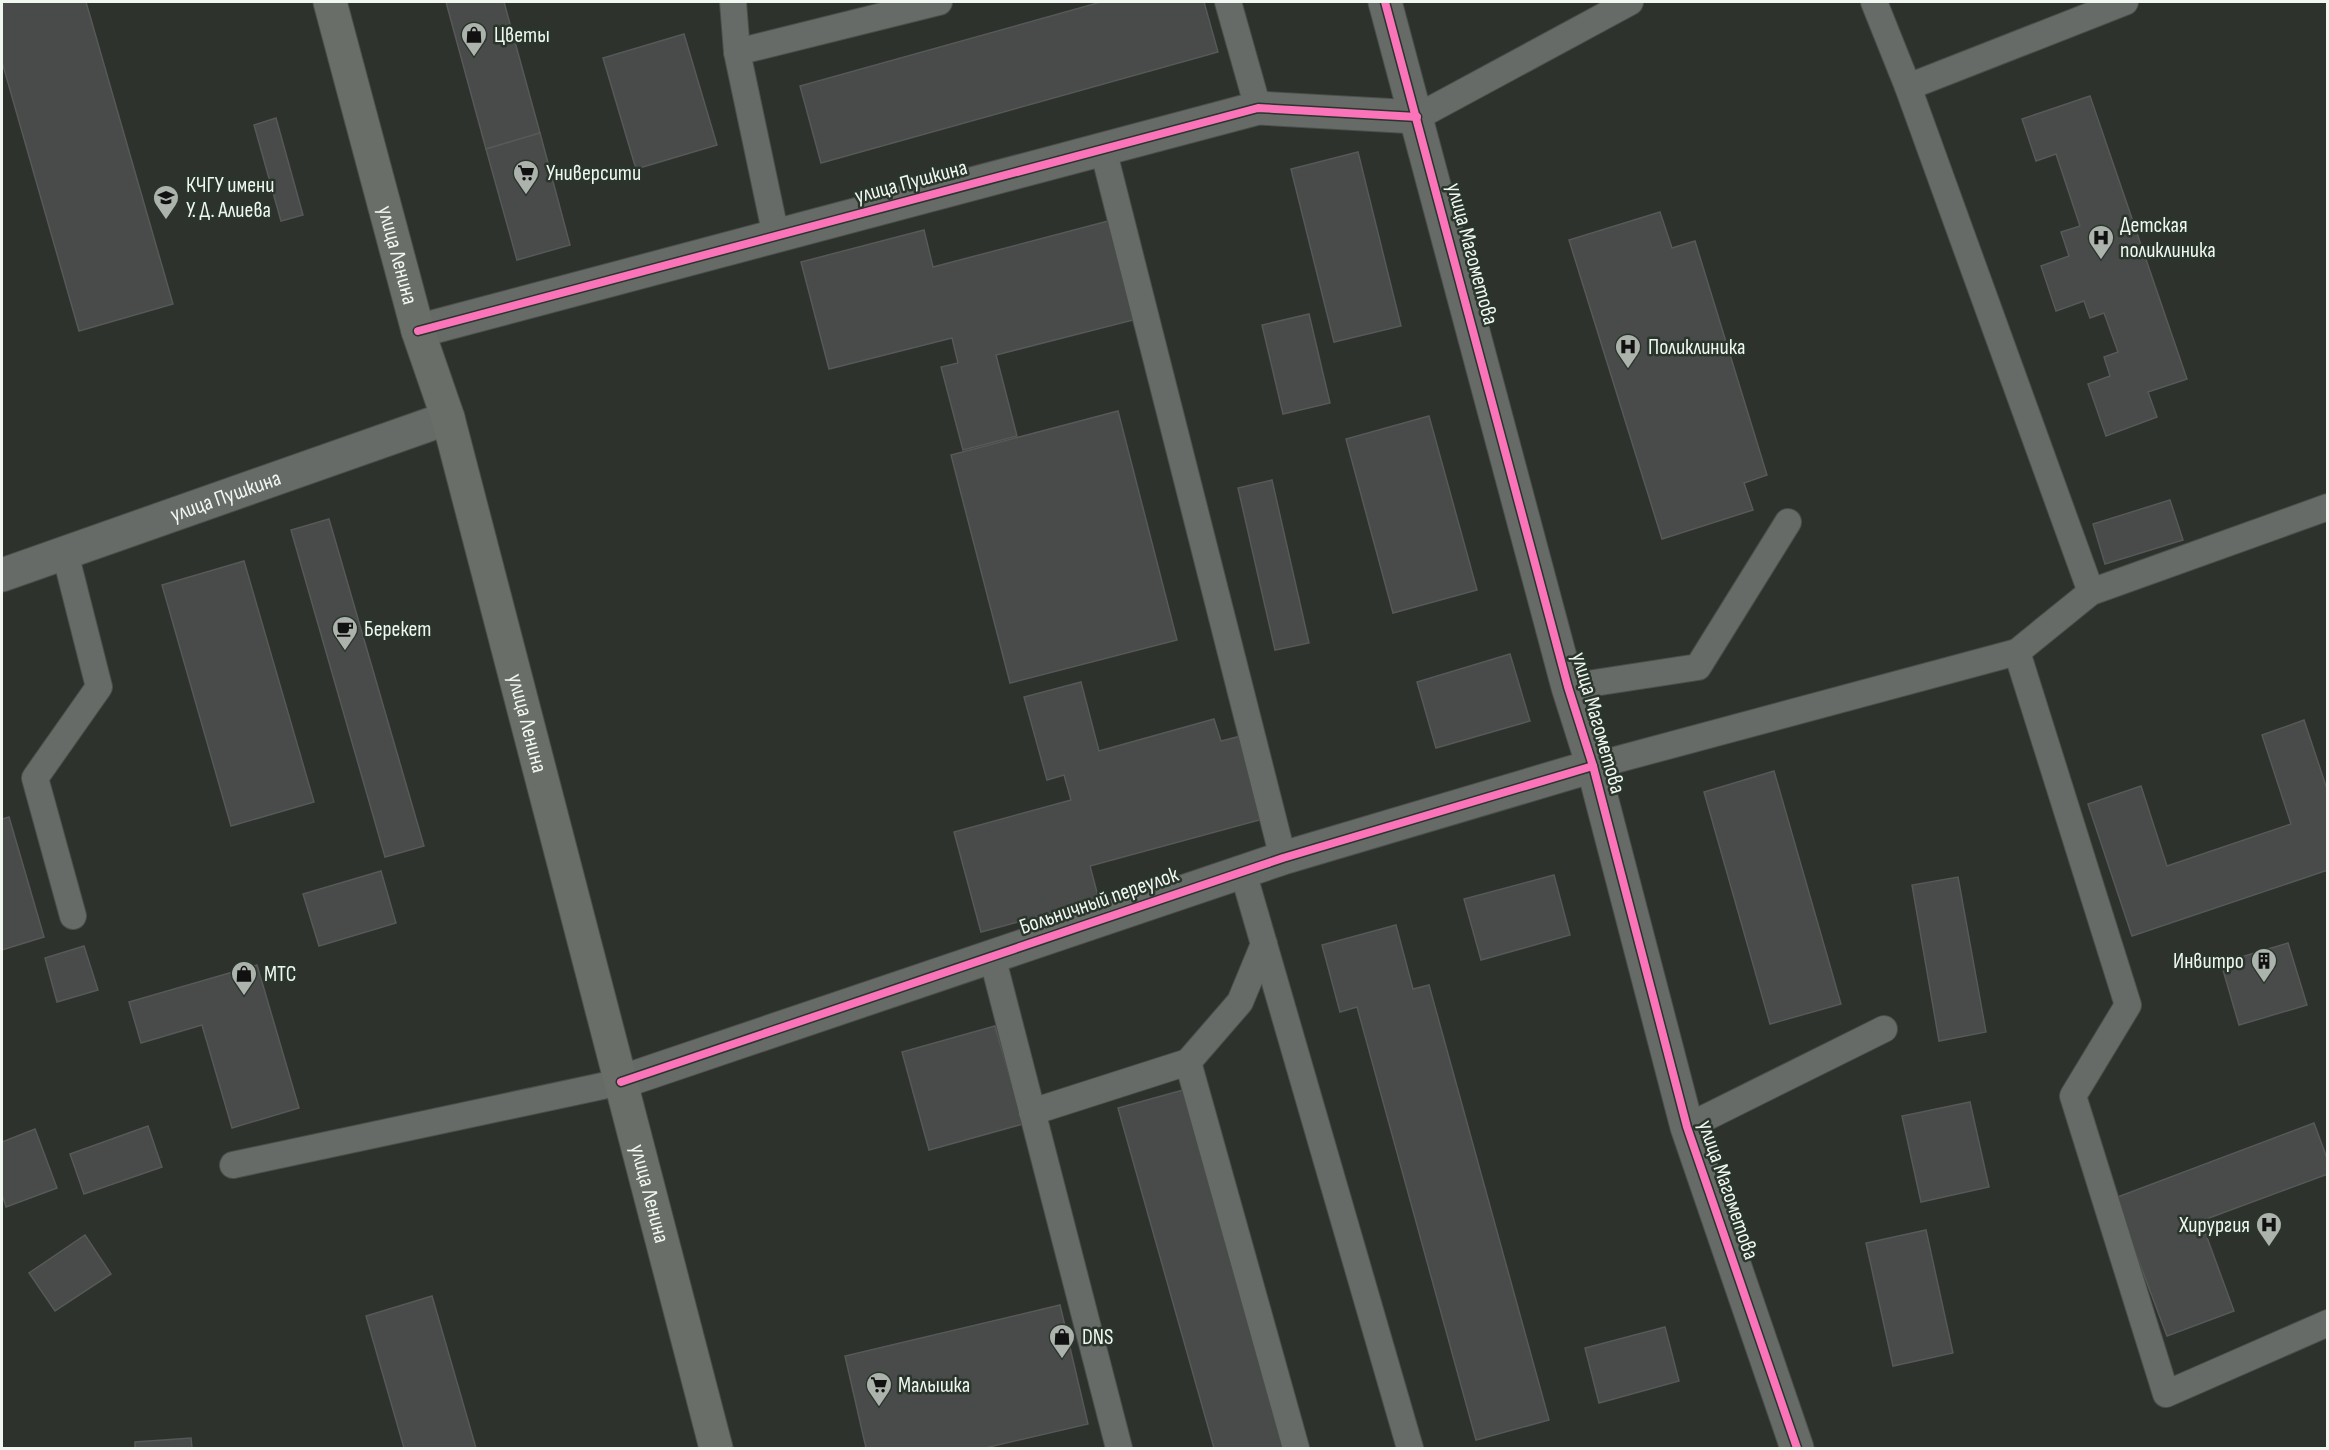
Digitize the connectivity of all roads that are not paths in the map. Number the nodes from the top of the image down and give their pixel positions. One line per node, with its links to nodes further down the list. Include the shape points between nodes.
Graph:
1 (330, 2): 15 (main road, улица Ленина)
2 (733, 2): 9 (lane)
3 (939, 2): 9 (lane)
4 (1228, 2): 11 (lane)
5 (1385, 2): 12 (street, улица Магометова)
6 (1630, 2): 12 (lane)
7 (1874, 2): 10 (lane)
8 (2125, 2): 10 (lane)
9 (737, 52): 14 (lane)
10 (1908, 87): 21 (lane)
11 (1258, 108): 12 (street, улица Пушкина); 13 (street, улица Пушкина)
12 (1417, 117): 23 (street, улица Магометова)
13 (1103, 149): 14 (street, улица Пушкина); 25 (lane)
14 (776, 236): 15 (street, улица Пушкина)
15 (418, 331): 16 (main road, улица Ленина)
16 (448, 418): 19 (street, улица Пушкина); 32 (main road, улица Ленина)
17 (2328, 507): 21 (lane)
18 (1788, 522): 23 (lane, via 1698,667)
19 (65, 553): 20 (street, улица Пушкина); 27 (lane, via 99,687 35,778)
20 (2, 575)
21 (2091, 592): 22 (lane)
22 (2017, 652): 24 (lane); 36 (lane, via 2128,1005 2073,1096 2166,1394)
23 (1568, 687): 24 (street, улица Магометова)
24 (1593, 766): 25 (street, Больничный переулок); 34 (street, улица Магометова)
25 (1283, 858): 26 (street, Больничный переулок)
26 (1243, 872): 28 (lane); 29 (street, Больничный переулок)
27 (73, 916)
28 (1264, 944): 31 (lane, via 1240,1002); 40 (lane)
29 (992, 956): 32 (street, Больничный переулок); 33 (lane)
30 (1884, 1029): 34 (lane)
31 (1188, 1062): 33 (lane); 39 (lane)
32 (621, 1082): 35 (lane); 37 (main road, улица Ленина)
33 (1032, 1112): 38 (lane)
34 (1687, 1127): 41 (street, улица Магометова)
35 (233, 1165)
36 (2328, 1323)
37 (716, 1449)
38 (1119, 1449)
39 (1296, 1449)
40 (1410, 1449)
41 (1797, 1449)

